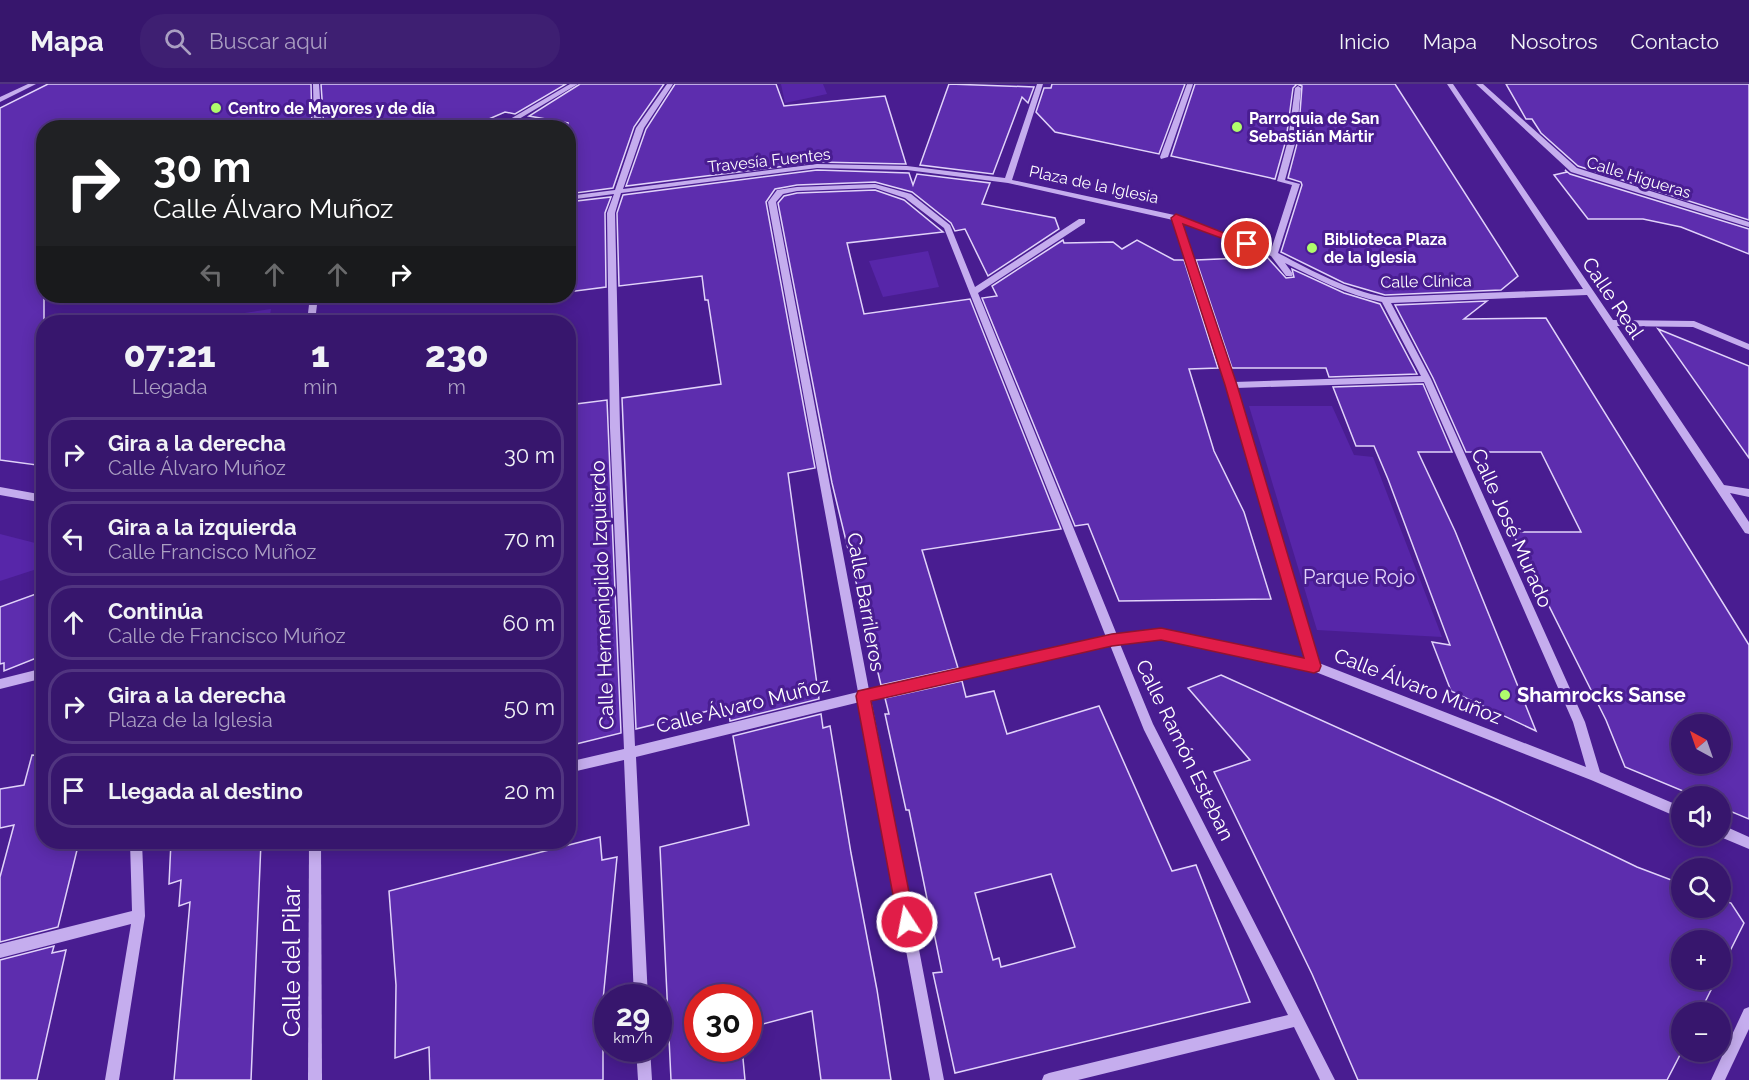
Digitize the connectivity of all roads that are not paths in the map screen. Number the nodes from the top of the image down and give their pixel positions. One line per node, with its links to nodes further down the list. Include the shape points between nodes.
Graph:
1 (33, 84): 10 (street)
2 (316, 84): 11 (street)
3 (575, 84): 12 (street)
4 (670, 84): 15 (street, Calle Hermenigildo Izquierdo, via 640,128)
5 (1040, 84): 14 (street)
6 (1190, 84): 13 (street)
7 (1450, 84): 24 (street, Calle Real)
8 (1479, 84): 19 (street, Calle Higueras, via 1574,171)
9 (1298, 88): 21 (street, via 1292,140 1281,180 1296,184)
10 (0, 100)
11 (318, 120)
12 (512, 120)
13 (1164, 157)
14 (1008, 182): 15 (street, Travesía Fuentes, via 908,168 817,166); 17 (street, Plaza de la Iglesia)
15 (618, 192): 16 (street, Travesía Fuentes); 40 (street, Calle Hermenigildo Izquierdo, via 611,213 615,428)
16 (576, 197)
17 (1176, 218): 21 (street, Plaza de la Iglesia); 29 (street)
18 (1082, 222): 23 (street)
19 (1749, 225)
20 (947, 226): 23 (street, Calle Ramón Esteban); 39 (street, Calle Barrileros, via 908,196 875,186 797,189 780,192 772,202)
21 (1274, 254): 22 (street); 25 (street, Calle Clínica, via 1337,286)
22 (1289, 274)
23 (974, 292): 35 (street, Calle Ramón Esteban)
24 (1589, 292): 25 (street, Calle Clínica); 26 (street, Calle Real)
25 (1385, 300): 28 (street, Calle José Murado)
26 (1609, 323): 27 (street, via 1694,324); 30 (street, Calle Real)
27 (1749, 346)
28 (1427, 379): 29 (street); 42 (street, Calle José Murado, via 1579,722)
29 (1231, 385): 36 (street)
30 (1721, 488): 32 (street); 34 (street, Calle Real)
31 (0, 491): 33 (street)
32 (1749, 494)
33 (36, 498)
34 (1749, 530)
35 (1112, 640): 36 (street, Calle Álvaro Muñoz, via 1161,634); 39 (street, Calle Álvaro Muñoz); 52 (street, Calle Ramón Esteban, via 1148,726)
36 (1314, 666): 42 (street, Calle Álvaro Muñoz)
37 (36, 675): 38 (street)
38 (0, 684)
39 (863, 696): 40 (street, Calle Álvaro Muñoz); 57 (street, Calle Barrileros)
40 (629, 753): 41 (street, Calle Álvaro Muñoz); 50 (street, Calle Hermenigildo Izquierdo)
41 (576, 766)
42 (1595, 776): 43 (street, Calle Álvaro Muñoz)
43 (1671, 808)
44 (1731, 835): 45 (street)
45 (1749, 843)
46 (136, 849): 48 (street)
47 (315, 849): 55 (street, Calle del Pilar)
48 (139, 916): 49 (street); 54 (street)
49 (0, 951)
50 (640, 984)
51 (1749, 1014): 60 (street)
52 (1298, 1019): 58 (street); 59 (street, Calle Ramón Esteban)
53 (644, 1062): 56 (street)
54 (112, 1080)
55 (315, 1080)
56 (645, 1080)
57 (937, 1080)
58 (1049, 1080)
59 (1328, 1080)
60 (1718, 1080)

